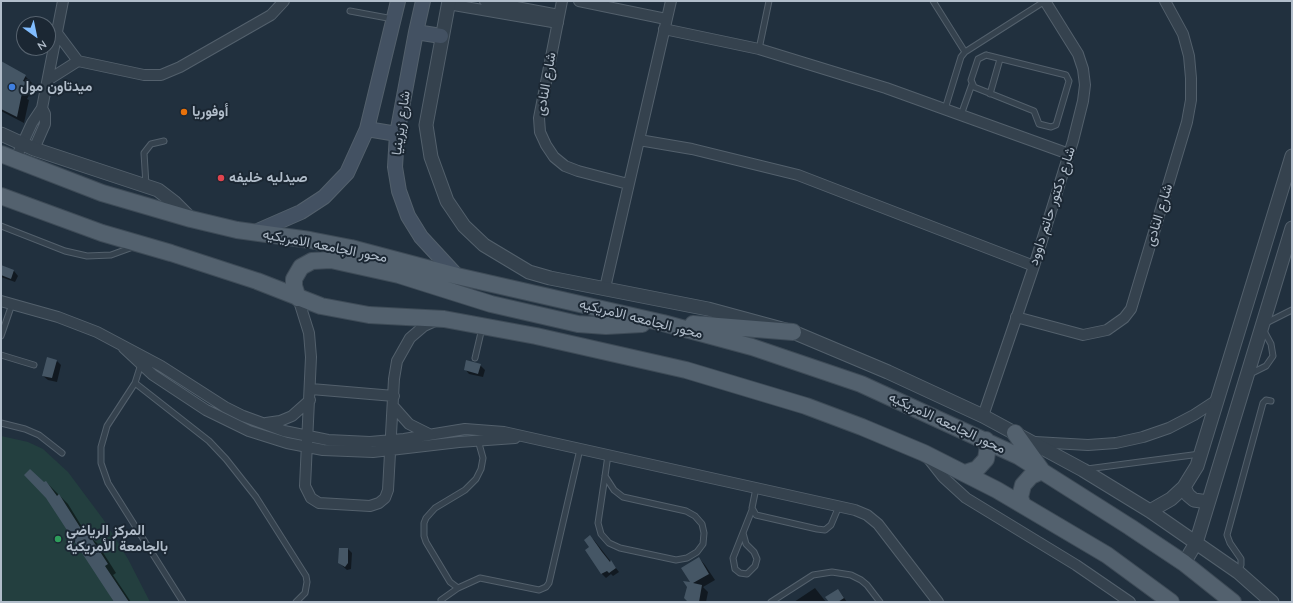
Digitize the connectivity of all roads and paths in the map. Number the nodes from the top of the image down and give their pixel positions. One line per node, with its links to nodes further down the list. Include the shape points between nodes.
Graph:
1 (63, 1): 19 (street)
2 (284, 1): 24 (street, via 271,15 165,74 144,75)
3 (398, 1): 15 (main road, شارع زيزينيا)
4 (423, 1): 18 (main road, شارع زيزينيا)
5 (485, 1): 16 (street)
6 (562, 1): 16 (street, شارع النادى)
7 (579, 1): 17 (street)
8 (671, 1): 17 (street)
9 (769, 1): 21 (lane)
10 (933, 1): 22 (lane)
11 (1045, 1): 22 (lane); 36 (street, شارع دكتور حاتم داوود, via 1078,54 1083,69 1083,101)
12 (1165, 1): 54 (street, شارع النادى, via 1183,34 1189,56 1191,100 1187,122 1131,309 1124,318 1107,330 1083,335)
13 (449, 2): 16 (street); 20 (street)
14 (350, 11): 15 (lane)
15 (394, 19): 30 (main road, شارع زيزينيا)
16 (558, 19): 39 (street, شارع النادى, via 539,118 540,132 554,157 565,166)
17 (665, 24): 21 (street); 33 (street)
18 (416, 32): 20 (main road); 32 (main road, شارع زيزينيا)
19 (57, 33): 24 (street); 25 (street)
20 (441, 36): 49 (street, via 426,125 431,156 447,201 464,226 484,245 503,258 529,272)
21 (759, 49): 28 (street)
22 (965, 52): 28 (lane, via 961,57)
23 (1000, 58): 26 (lane, via 986,55 978,59); 27 (lane); 27 (lane, via 1066,75 1069,81 1057,123 1051,127 1038,123 1034,111)
24 (78, 61): 25 (street)
25 (48, 80): 35 (street, via 42,108 45,124)
26 (972, 84): 27 (lane); 29 (lane)
27 (990, 94)
28 (945, 109): 29 (street)
29 (961, 115): 36 (street)
30 (367, 129): 32 (main road); 45 (main road, شارع زيزينيا, via 347,173 324,197 301,212)
31 (1, 134): 35 (street)
32 (397, 134): 48 (main road, شارع زيزينيا, via 395,167 399,192 408,216 421,237)
33 (638, 140): 39 (street); 47 (street, via 700,151 798,174)
34 (164, 141): 40 (lane, via 151,144 144,154)
35 (28, 146): 38 (street); 40 (street)
36 (1069, 154): 47 (street, شارع دكتور حاتم داوود)
37 (1292, 156): 71 (street)
38 (8, 157): 42 (main road, محور الجامعه الامريكيه, via 102,193)
39 (628, 184): 49 (street)
40 (146, 186): 42 (street, via 166,196)
41 (1, 196): 46 (main road, via 65,221)
42 (191, 219): 45 (main road, محور الجامعه الامريكيه)
43 (1, 226): 46 (lane, via 65,251 88,256 111,255)
44 (1292, 228): 58 (street)
45 (253, 233): 48 (main road, محور الجامعه الامريكيه, via 351,248)
46 (140, 245): 50 (main road, via 257,280)
47 (1034, 266): 54 (street, شارع دكتور حاتم داوود)
48 (457, 276): 56 (main road, محور الجامعه الامريكيه)
49 (604, 288): 59 (street, via 708,309)
50 (298, 298): 55 (main road, via 339,310 369,315); 56 (main road, via 294,279 300,267 312,261 331,260 399,275 503,307 578,324 606,326); 69 (street, via 310,339)
51 (1, 301): 52 (street)
52 (12, 304): 60 (lane); 61 (street, via 73,322)
53 (1292, 310): 58 (lane)
54 (1016, 317): 74 (street, شارع دكتور حاتم داوود)
55 (440, 318): 57 (main road); 72 (street, via 416,332 405,345 395,369)
56 (663, 323): 59 (main road); 83 (main road, محور الجامعه الامريكيه, via 752,347 861,384)
57 (482, 325): 64 (lane); 89 (main road, via 626,356 744,386 862,427)
58 (1261, 327): 67 (street); 67 (lane, via 1271,344 1273,356 1266,366)
59 (793, 332): 74 (street)
60 (1, 336)
61 (116, 340): 63 (street); 66 (street)
62 (1, 355): 65 (lane)
63 (144, 355): 66 (lane); 76 (street, via 225,407)
64 (475, 358)
65 (34, 365)
66 (141, 366): 68 (lane); 85 (street, via 172,389 230,423 268,438)
67 (1246, 378): 98 (street)
68 (134, 383): 110 (lane, via 107,426 100,455 102,470 122,507); 111 (lane, via 212,444 256,497 306,576 308,582 305,593)
69 (311, 389): 70 (street); 72 (street)
70 (310, 400): 76 (street, via 292,416 280,421); 79 (street)
71 (1217, 400): 84 (street, via 1169,428 1143,437 1116,443 1088,445); 90 (street)
72 (393, 401): 78 (street, via 409,424); 81 (street)
73 (1271, 401): 106 (lane, via 1266,400 1263,403 1227,535 1241,559)
74 (983, 416): 77 (street)
75 (1, 423): 88 (lane, via 39,435)
76 (262, 423): 79 (street)
77 (1015, 433): 84 (street); 93 (main road)
78 (431, 434): 80 (street, via 478,429); 81 (street)
79 (308, 436): 81 (street, via 349,441); 85 (street)
80 (529, 438): 82 (street); 86 (street)
81 (391, 440): 87 (street)
82 (478, 440): 87 (street); 108 (lane, via 483,458 476,478 464,490 435,508 424,524 426,542 450,582)
83 (986, 440): 93 (main road, محور الجامعه الامريكيه); 94 (main road, via 986,459 978,469)
84 (1033, 442): 92 (street)
85 (307, 447): 87 (street, via 356,452); 87 (street, via 305,482 308,495 319,504 370,506 382,501 388,490)
86 (580, 450): 91 (street); 108 (lane, via 546,587 538,590 480,578)
87 (390, 451)
88 (62, 453)
89 (924, 453): 94 (main road); 115 (street, via 966,498 1076,565)
90 (1201, 454): 92 (lane); 96 (street)
91 (608, 456): 95 (lane); 97 (street)
92 (1083, 470): 102 (street)
93 (1042, 471): 99 (main road, via 1031,476 1023,485 1020,497); 105 (main road, محور الجامعه الامريكيه)
94 (965, 473): 99 (main road)
95 (605, 476): 95 (lane, via 598,523 601,534 609,543 620,548 676,560 687,558 697,552 703,544 704,534 702,524 695,516 686,511 623,497 614,490)
96 (1184, 487): 98 (street, via 1194,500); 102 (street, via 1171,499)
97 (756, 488): 100 (street); 101 (lane)
98 (1208, 502): 104 (street)
99 (1022, 503): 107 (main road, via 1107,555)
100 (839, 506): 101 (lane, via 831,525 821,530 761,517); 114 (street, via 862,512 878,524)
101 (752, 510): 103 (lane)
102 (1150, 511): 104 (street)
103 (743, 533): 103 (lane, via 733,562 737,571 747,574 756,566 757,559 746,544)
104 (1196, 543): 105 (street); 106 (street)
105 (1184, 563): 118 (main road, محور الجامعه الامريكيه)
106 (1238, 572): 119 (street)
107 (1148, 584): 116 (main road); 117 (main road)
108 (458, 588): 109 (lane)
109 (441, 600)
110 (183, 602)
111 (296, 602)
112 (771, 602): 113 (lane, via 813,576 832,572 851,575 861,580)
113 (880, 602)
114 (938, 602)
115 (1130, 602)
116 (1157, 602)
117 (1171, 602)
118 (1233, 602)
119 (1272, 602)

